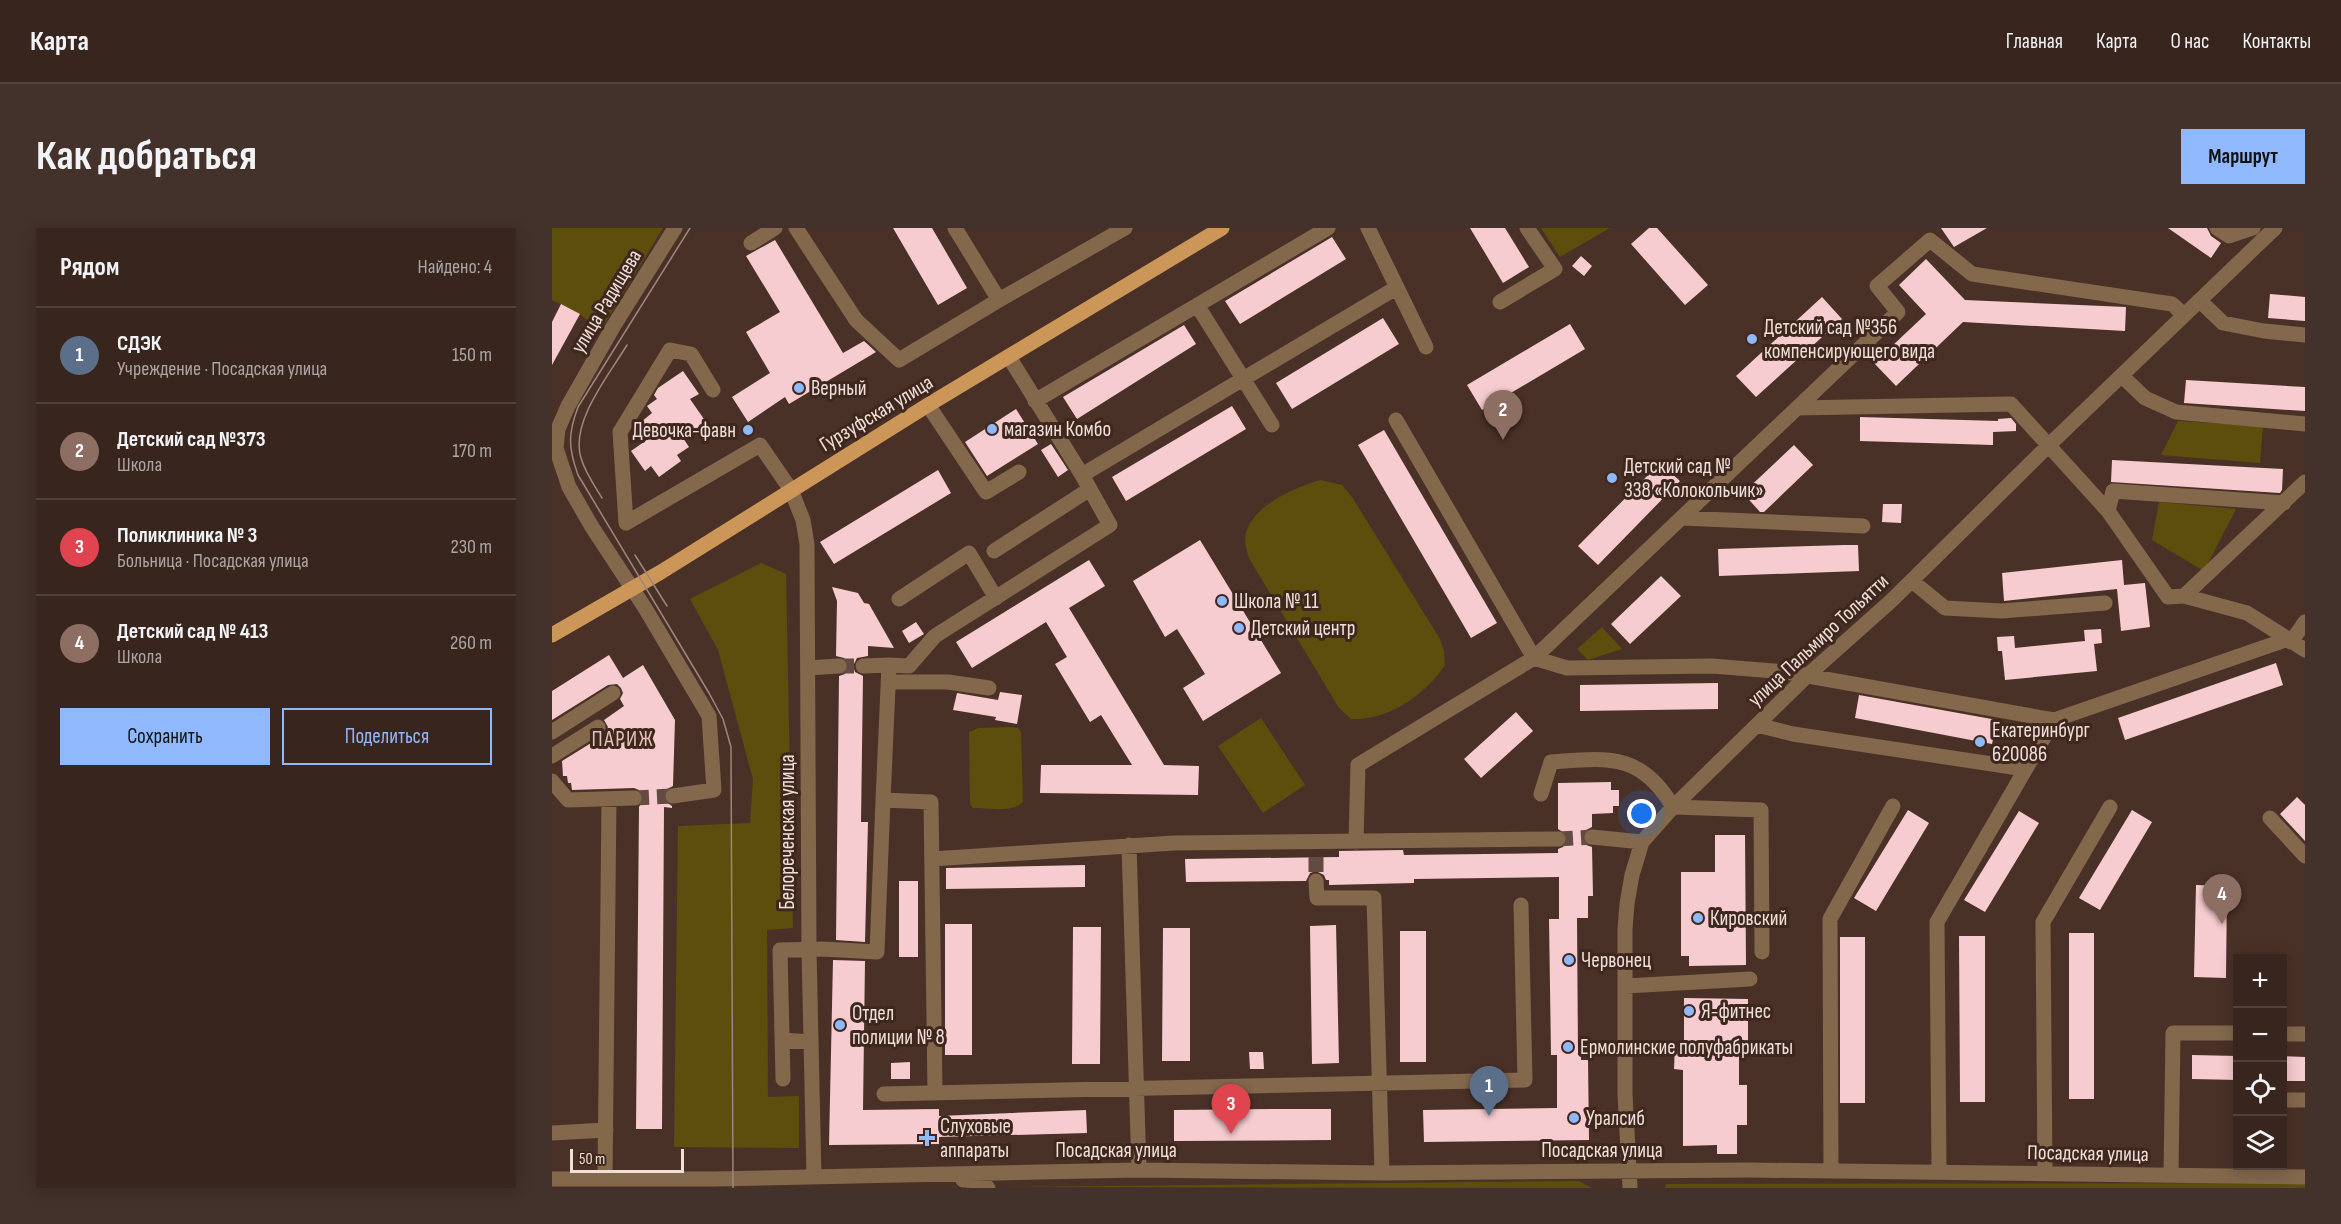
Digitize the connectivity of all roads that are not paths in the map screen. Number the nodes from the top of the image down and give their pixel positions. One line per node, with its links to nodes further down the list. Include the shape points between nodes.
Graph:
1 (675, 228): 32 (street, улица Радищева)
2 (775, 228): 13 (street)
3 (796, 228): 15 (street, via 856,320 899,360)
4 (955, 228): 15 (street)
5 (1125, 228): 15 (street)
6 (1328, 228): 18 (street)
7 (1368, 228): 14 (street)
8 (1527, 228): 17 (street, via 1555,269)
9 (2217, 228): 10 (street, via 2229,236)
10 (2253, 228)
11 (1213, 230): 22 (main road, Гурзуфская улица)
12 (2268, 230): 16 (street, улица Пальмиро Тольятти)
13 (751, 243)
14 (1396, 288): 21 (street); 24 (street)
15 (999, 300)
16 (2200, 300): 19 (street, улица Пальмиро Тольятти); 20 (street, via 2223,323)
17 (1500, 302)
18 (1197, 305): 24 (street); 26 (street)
19 (2184, 315): 23 (street, улица Пальмиро Тольятти); 28 (street, via 2172,304 1972,274 1930,240 1877,286 1898,312)
20 (2305, 335)
21 (1426, 347)
22 (1009, 357): 26 (street); 27 (main road, Гурзуфская улица)
23 (2122, 376): 30 (street, via 2145,398 2176,412); 33 (street, улица Пальмиро Тольятти)
24 (1243, 378): 31 (street); 36 (street)
25 (713, 390): 39 (street, Белореченская улица, via 691,354 670,350 620,432 626,523 760,445)
26 (1035, 401): 36 (street)
27 (928, 405): 35 (street, via 986,492); 39 (main road, Гурзуфская улица)
28 (1797, 408): 33 (street, via 2011,404); 42 (street)
29 (1396, 420): 55 (street)
30 (2305, 424)
31 (1272, 425)
32 (555, 428): 34 (street, улица Радищева)
33 (2048, 446): 41 (street); 45 (street, улица Пальмиро Тольятти)
34 (554, 448): 46 (street, улица Радищева, via 569,487)
35 (1019, 472)
36 (1082, 475): 38 (street)
37 (2305, 482): 40 (street)
38 (1090, 489): 44 (street); 48 (street, via 1110,525)
39 (791, 490): 46 (main road, Гурзуфская улица); 59 (street, Белореченская улица, via 807,544)
40 (2284, 502): 41 (street, via 2113,491); 47 (street)
41 (2108, 511): 47 (street, via 2168,597)
42 (1681, 518): 43 (street); 55 (street, via 1652,537)
43 (1863, 526)
44 (994, 551)
45 (1912, 581): 50 (street, via 1945,608 2001,611); 60 (street, улица Пальмиро Тольятти)
46 (632, 589): 52 (main road, Гурзуфская улица); 72 (street, улица Радищева, via 709,716 714,790)
47 (2184, 596): 53 (street, via 2247,613)
48 (996, 598): 49 (street, via 969,553); 56 (street, via 935,636 909,666)
49 (899, 599)
50 (2105, 603)
51 (2305, 622): 53 (street)
52 (552, 635)
53 (2290, 640): 54 (street); 64 (street)
54 (2305, 650)
55 (1534, 658): 60 (street, via 1567,668 1712,666); 82 (street, via 1358,765)
56 (889, 665): 58 (street); 61 (street)
57 (839, 666): 59 (street)
58 (863, 666)
59 (808, 668): 89 (street, Белореченская улица)
60 (1808, 675): 64 (street); 65 (street, улица Пальмиро Тольятти)
61 (888, 682): 62 (street, via 948,682); 75 (street)
62 (989, 688)
63 (613, 693): 67 (street)
64 (2054, 720): 69 (street)
65 (1757, 725): 69 (street, via 1793,734); 77 (street, улица Пальмиро Тольятти)
66 (598, 727): 68 (street)
67 (552, 732)
68 (552, 756)
69 (2025, 768): 110 (street, via 1937,921)
70 (552, 781): 74 (street, via 568,800)
71 (1541, 794): 77 (street, via 1551,762 1604,758 1635,766 1664,792)
72 (673, 796)
73 (634, 798): 74 (street)
74 (609, 799): 105 (street)
75 (883, 800): 86 (street, via 931,801); 89 (street, via 877,952)
76 (1893, 806): 109 (street, via 1830,919)
77 (1672, 807): 83 (street, улица Пальмиро Тольятти); 90 (street, via 1761,810)
78 (2110, 807): 112 (street, via 2043,922)
79 (2270, 818): 85 (street)
80 (1592, 837): 83 (street)
81 (1558, 839): 82 (street)
82 (1356, 842): 84 (street, via 1316,849)
83 (1642, 842): 92 (street, улица Пальмиро Тольятти, via 1627,904)
84 (1129, 845): 86 (street); 100 (street)
85 (2305, 856)
86 (932, 859): 101 (street)
87 (1316, 880): 99 (street, via 1317,898 1374,898)
88 (1521, 905): 99 (street, via 1524,1080)
89 (809, 950): 96 (street, via 780,951); 97 (street, Белореченская улица)
90 (1762, 952)
91 (1750, 980): 92 (street)
92 (1626, 986): 108 (street, улица Пальмиро Тольятти, via 1625,1095)
93 (2233, 1033): 114 (street, via 2173,1033)
94 (2287, 1034): 95 (street)
95 (2305, 1034)
96 (782, 1040): 97 (street); 98 (street)
97 (811, 1042): 115 (street, Белореченская улица)
98 (783, 1078)
99 (1380, 1083): 100 (street); 111 (street)
100 (1136, 1088): 101 (street); 107 (street)
101 (935, 1092): 102 (street)
102 (884, 1094)
103 (2287, 1100): 104 (street)
104 (2305, 1100)
105 (606, 1130): 106 (street); 117 (street)
106 (552, 1133)
107 (1139, 1170): 111 (street, Посадская улица); 113 (street, Посадская улица)
108 (1630, 1171): 109 (street, Посадская улица); 111 (street, Посадская улица); 123 (street, улица Пальмиро Тольятти)
109 (1831, 1171): 110 (street, Посадская улица)
110 (1939, 1172): 112 (street, Посадская улица)
111 (1382, 1173)
112 (2045, 1173): 114 (street, Посадская улица)
113 (899, 1175): 115 (street, Посадская улица); 122 (street, Посадская улица, via 974,1180)
114 (2171, 1175): 116 (street, Посадская улица)
115 (814, 1177): 120 (street, Посадская улица)
116 (2305, 1177)
117 (604, 1178): 118 (street, Посадская улица); 119 (street, Посадская улица)
118 (552, 1179)
119 (654, 1179): 120 (street, Посадская улица); 121 (street)
120 (737, 1185)
121 (667, 1188)
122 (988, 1188)
123 (1630, 1188)

